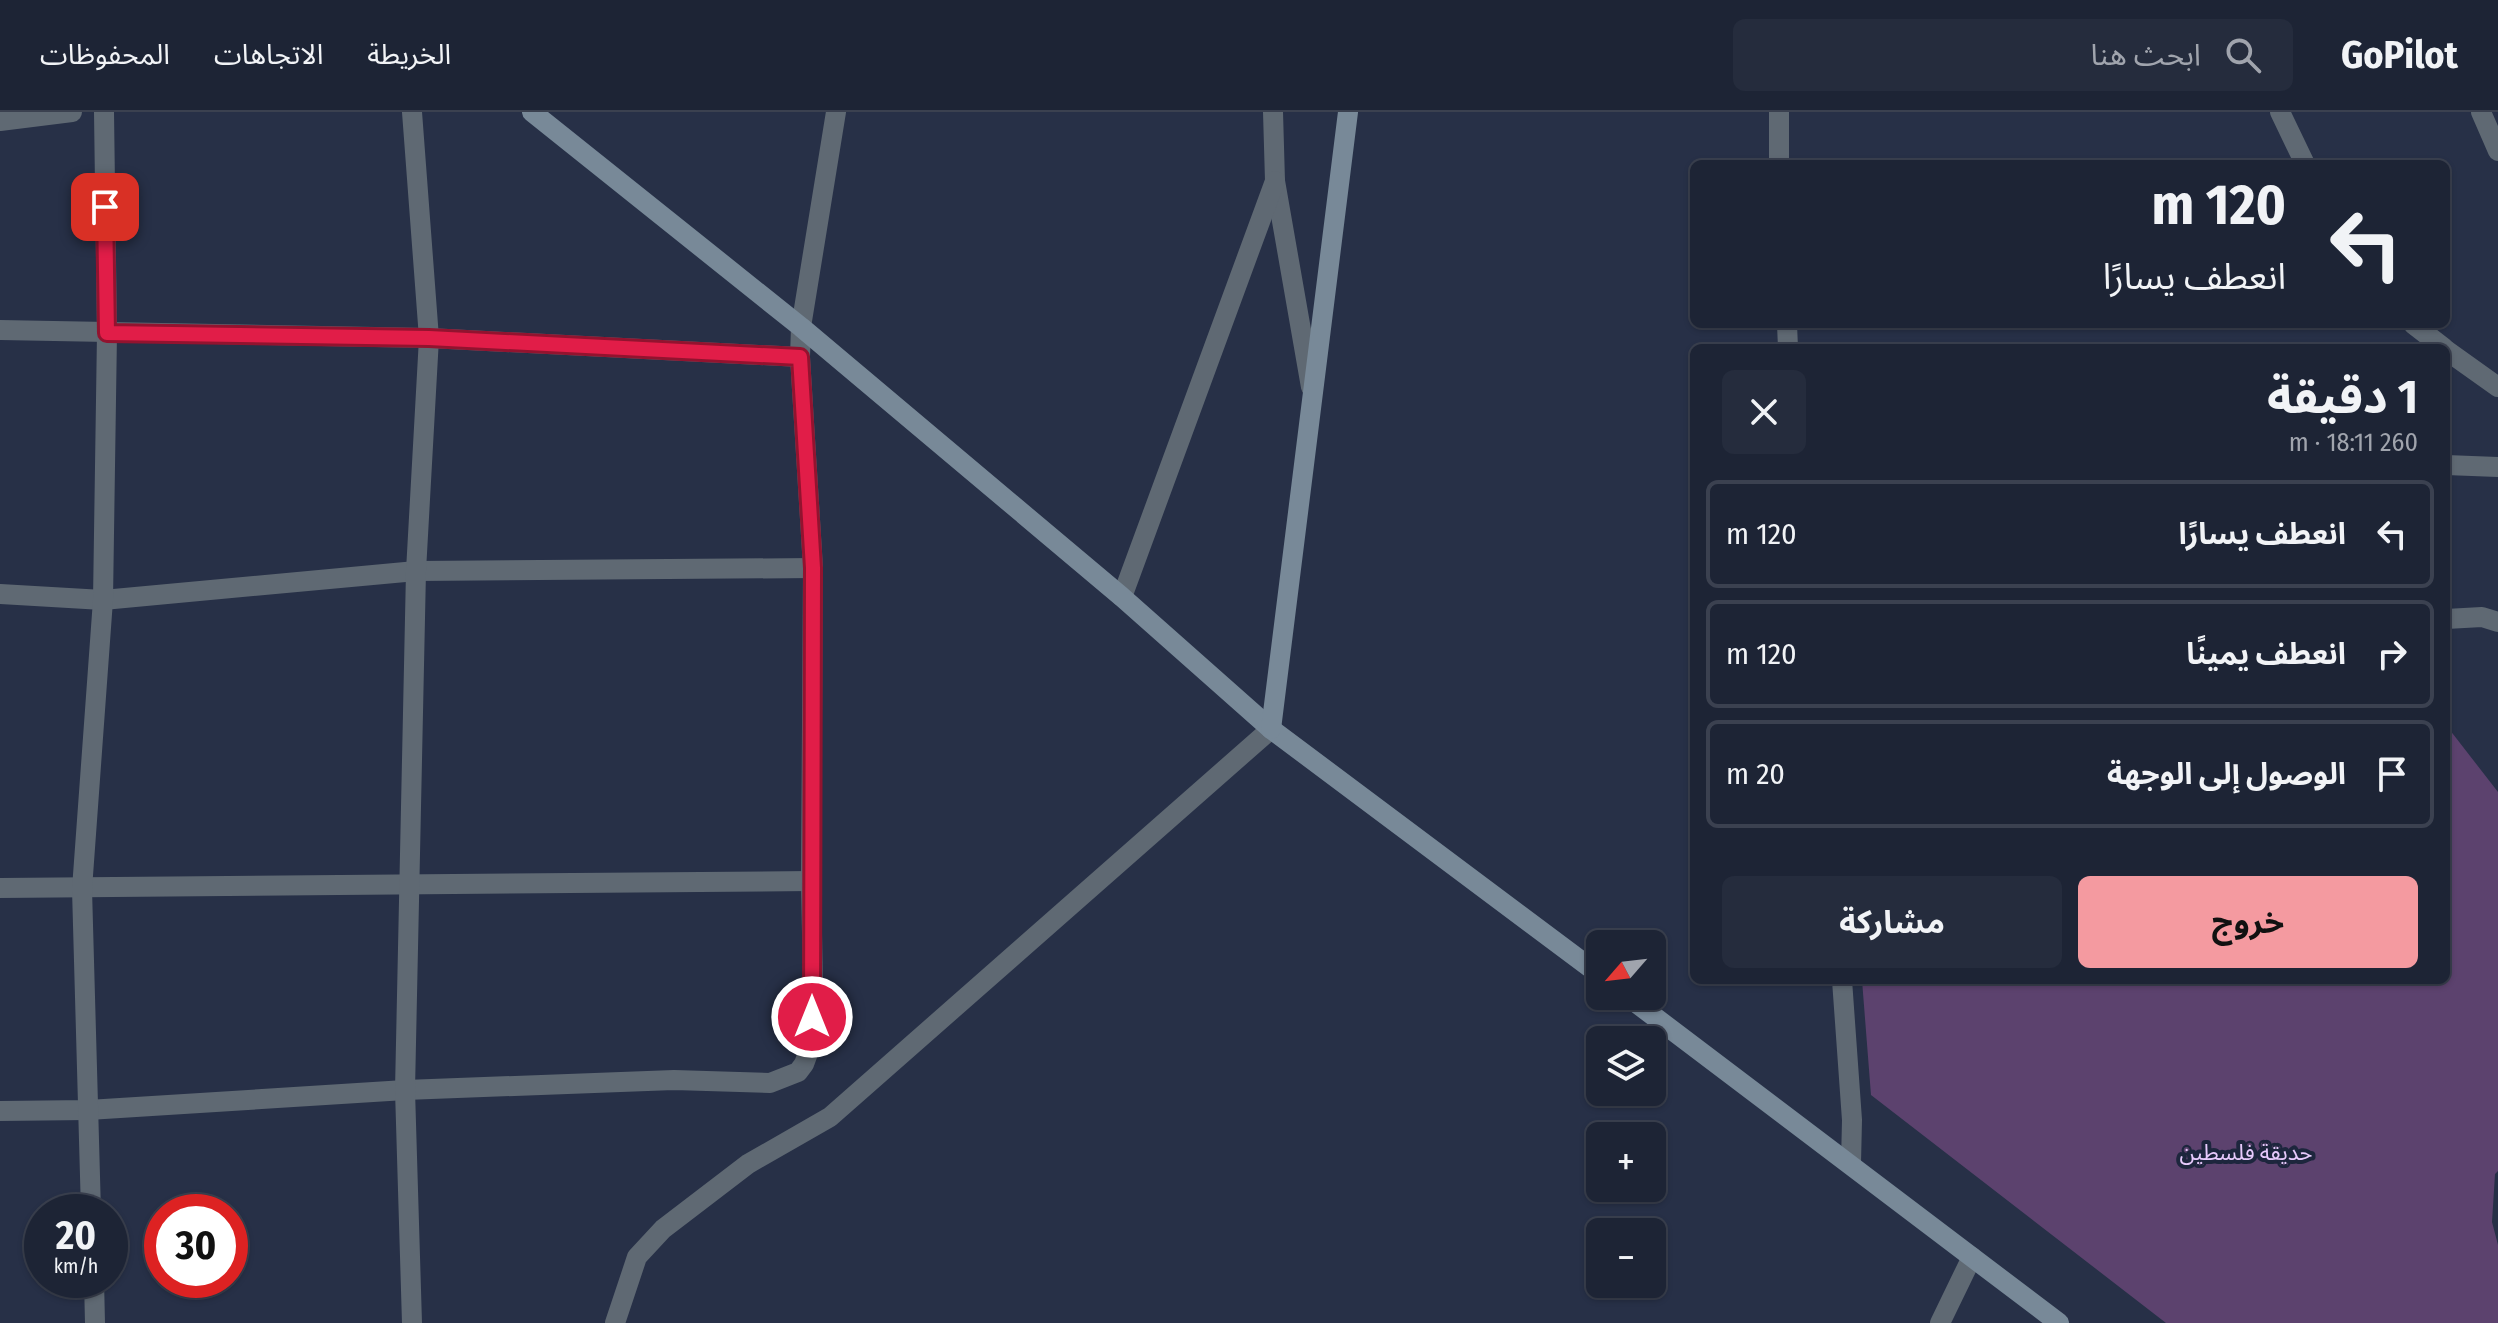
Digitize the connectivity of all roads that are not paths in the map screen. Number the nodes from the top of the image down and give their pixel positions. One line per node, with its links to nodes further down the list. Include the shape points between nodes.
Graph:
1 (72, 112): 11 (street)
2 (104, 112): 19 (street)
3 (412, 112): 20 (street)
4 (532, 112): 16 (main road)
5 (836, 112): 16 (street)
6 (1273, 112): 15 (street)
7 (1348, 112): 25 (main road)
8 (1779, 112): 13 (street)
9 (2280, 112): 14 (street)
10 (2481, 112): 12 (street)
11 (0, 121)
12 (2498, 151)
13 (1779, 160)
14 (2303, 160)
15 (1275, 181): 25 (street); 31 (street)
16 (801, 327): 23 (street); 31 (main road)
17 (2418, 328): 21 (street)
18 (0, 330): 19 (street)
19 (107, 333): 20 (street); 32 (street)
20 (429, 338): 23 (street); 29 (street)
21 (2439, 344)
22 (2450, 353): 24 (street)
23 (800, 357): 28 (street)
24 (2498, 387)
25 (1312, 395): 35 (main road)
26 (2450, 465): 27 (street)
27 (2498, 467)
28 (813, 568): 29 (street); 36 (street)
29 (416, 571): 32 (street); 37 (street)
30 (0, 594): 32 (street)
31 (1122, 597): 35 (main road)
32 (103, 600): 39 (street)
33 (2450, 619): 34 (street)
34 (2498, 622)
35 (1271, 729): 40 (main road); 52 (street, via 830,1117 748,1164 663,1229 637,1257)
36 (811, 881): 37 (street); 43 (street, via 814,1037 798,1072 770,1083 674,1080)
37 (409, 886): 39 (street); 43 (street)
38 (0, 888): 39 (street)
39 (82, 889): 44 (street)
40 (1586, 965)
41 (1842, 984): 46 (street)
42 (1646, 1010): 46 (main road)
43 (405, 1090): 44 (street); 51 (street)
44 (88, 1110): 45 (street); 47 (street)
45 (0, 1111)
46 (1851, 1163): 48 (main road)
47 (90, 1194)
48 (1972, 1257): 53 (street); 54 (main road)
49 (94, 1298): 50 (street)
50 (95, 1323)
51 (412, 1323)
52 (615, 1323)
53 (1940, 1323)
54 (2059, 1323)

